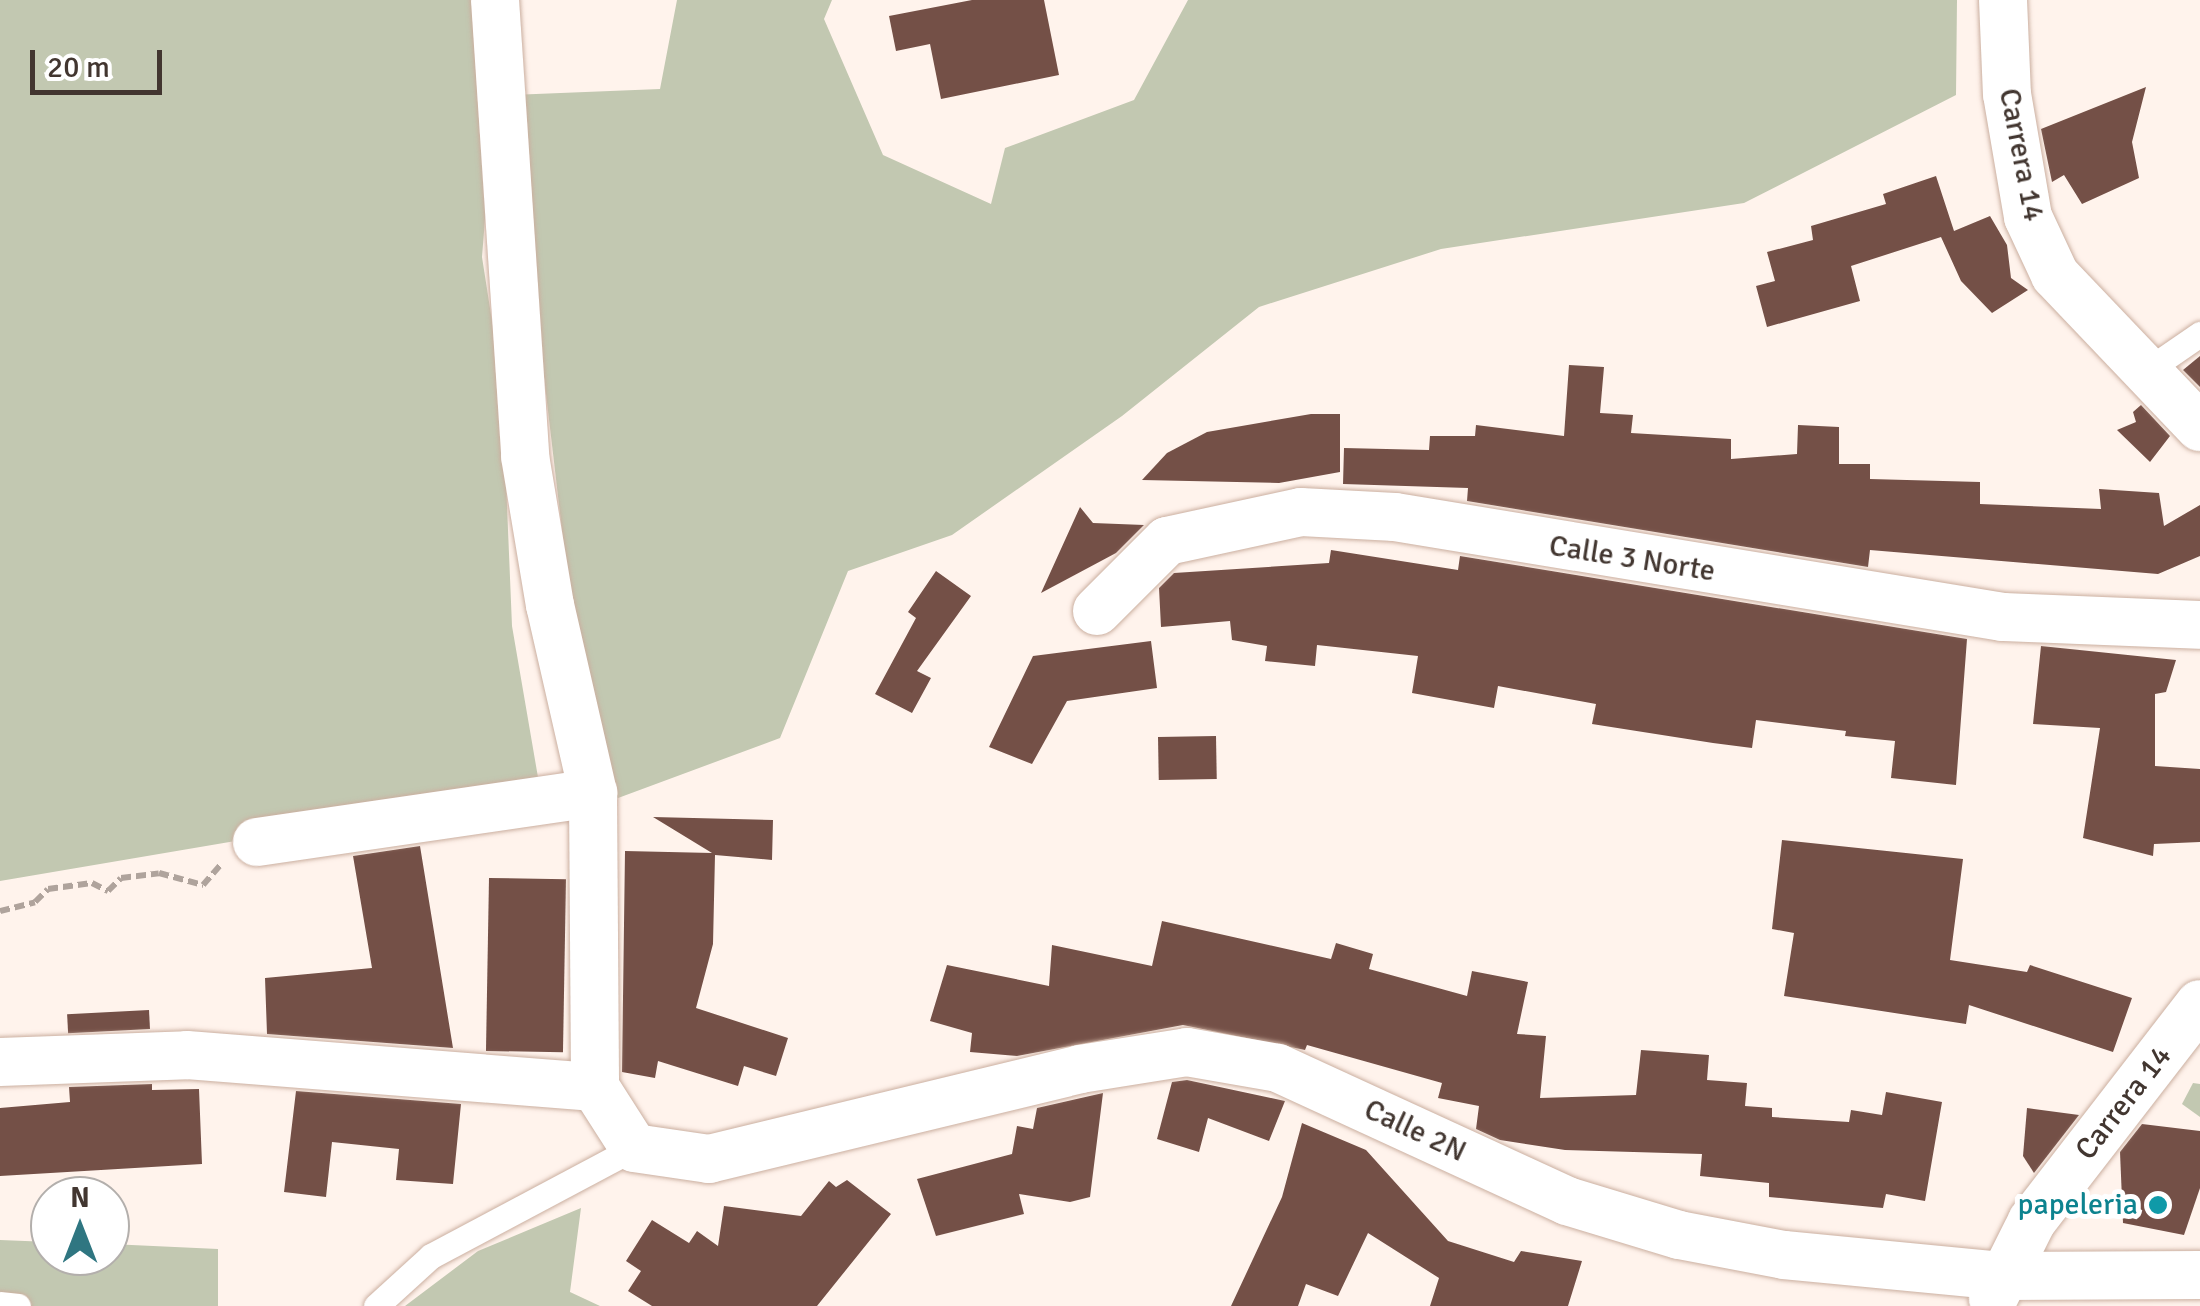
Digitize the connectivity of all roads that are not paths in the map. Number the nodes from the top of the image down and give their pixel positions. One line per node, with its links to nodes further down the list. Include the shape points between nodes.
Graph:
1 (494, 0): 8 (street, via 525,456)
2 (2004, 0): 4 (street, Carrera 14, via 2007,94 2028,217 2055,275 2094,322)
3 (2200, 334): 4 (lane)
4 (2149, 369): 5 (street, Carrera 14)
5 (2200, 427)
6 (1097, 611): 7 (street, Calle 3 Norte, via 1167,541 1301,512 1396,518 2003,617)
7 (2200, 626)
8 (593, 793): 9 (street); 12 (street)
9 (257, 842)
10 (2200, 1004): 15 (street, Carrera 14, via 2032,1221)
11 (0, 1062): 12 (street, via 188,1056)
12 (595, 1087): 13 (street)
13 (634, 1148): 15 (street, Calle 2N, via 709,1158 1080,1070 1187,1052 1278,1068 1568,1200 1679,1235); 18 (lane, via 431,1256)
14 (2200, 1276): 15 (street, Calle 2N)
15 (1996, 1291)
16 (0, 1304): 17 (lane)
17 (18, 1306)
18 (376, 1306)

